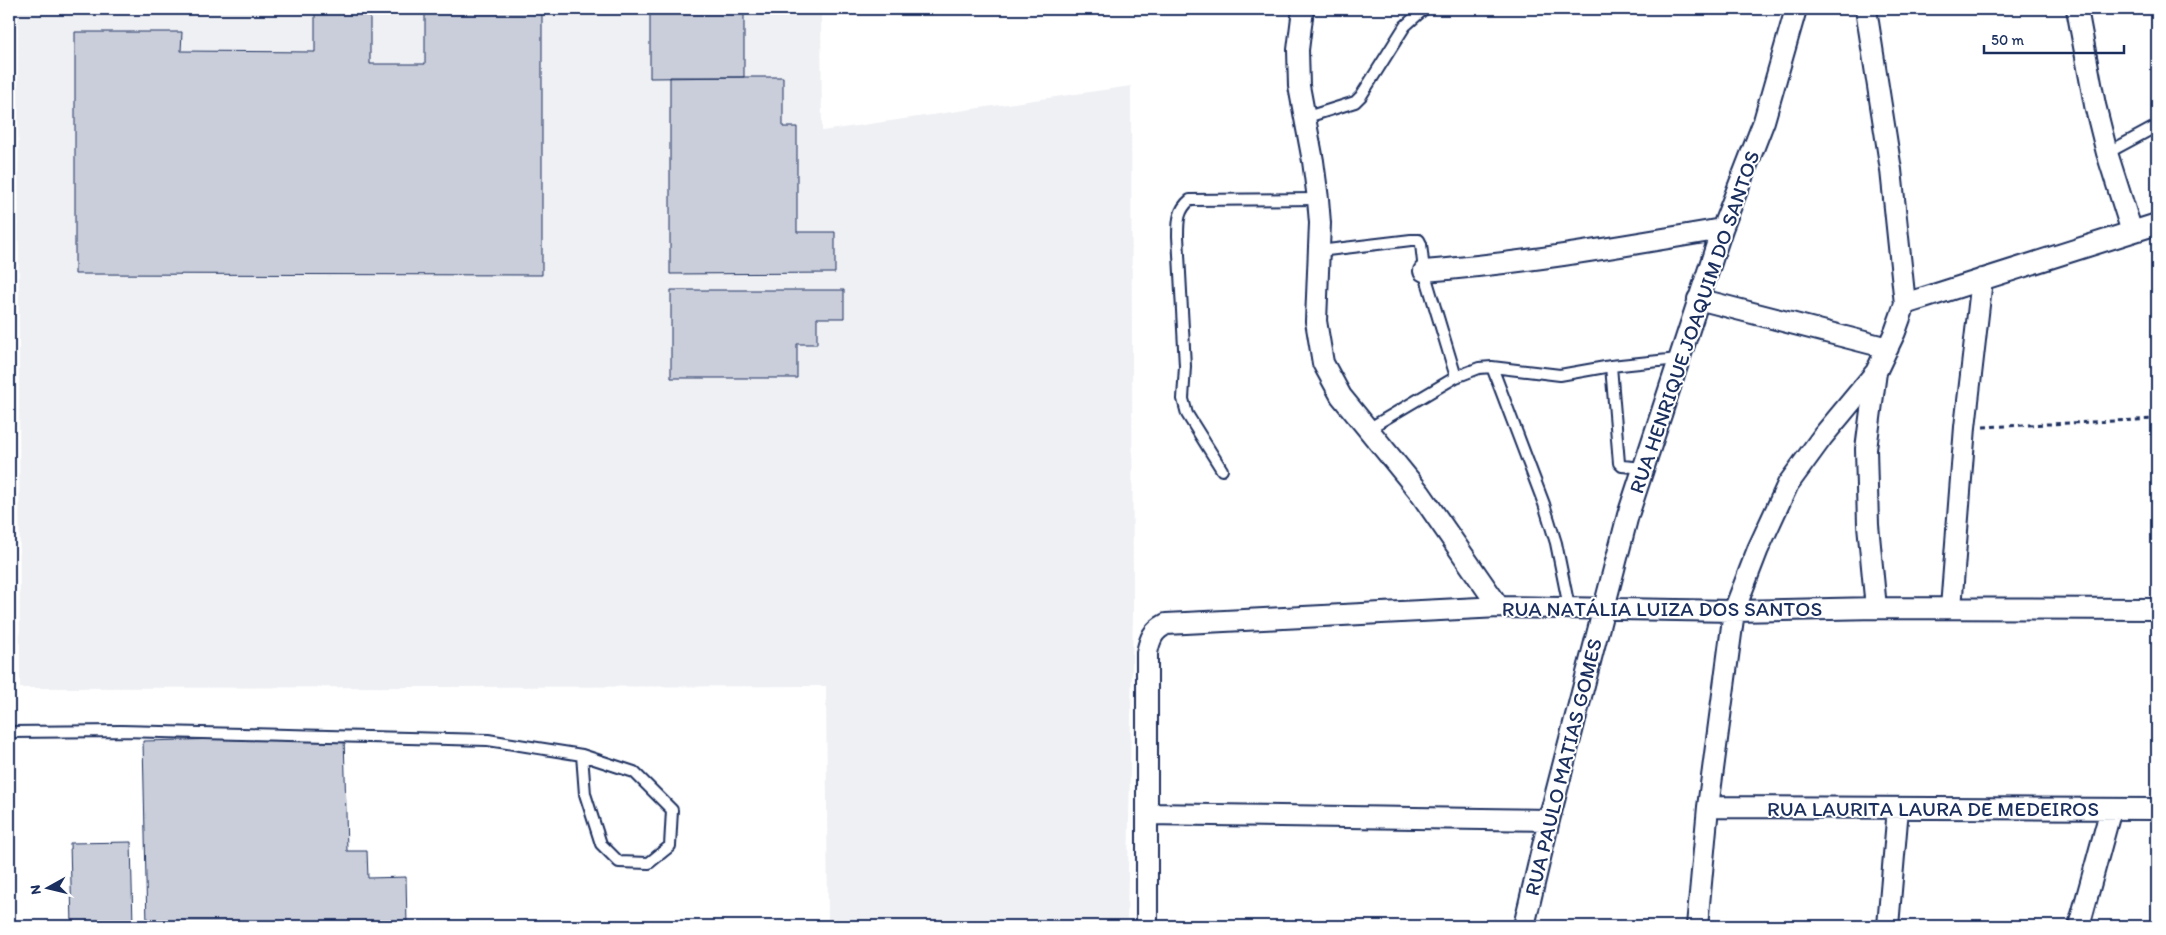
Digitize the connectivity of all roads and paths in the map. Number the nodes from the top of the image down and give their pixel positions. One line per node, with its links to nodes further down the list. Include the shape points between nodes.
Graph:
1 (1302, 9): 6 (street, via 1298,50)
2 (1424, 9): 6 (lane, via 1405,26 1355,102)
3 (1796, 9): 11 (street, RUA HENRIQUE JOAQUIM DO SANTOS, via 1764,122)
4 (1866, 9): 17 (street, via 1891,170)
5 (2077, 9): 8 (street)
6 (1304, 118): 9 (street)
7 (2157, 126): 8 (lane)
8 (2107, 152): 12 (street)
9 (1318, 199): 13 (street); 28 (lane, via 1190,200 1178,218 1185,366 1183,399 1187,414)
10 (2157, 224): 12 (street)
11 (1722, 228): 14 (street, via 1580,254); 16 (street, RUA HENRIQUE JOAQUIM DO SANTOS)
12 (2132, 232): 15 (street)
13 (1318, 251): 14 (lane, via 1417,240 1421,244); 26 (street, via 1316,321 1323,363 1342,396)
14 (1424, 271): 23 (lane)
15 (1982, 279): 17 (street); 25 (street)
16 (1698, 299): 18 (street); 19 (street, RUA HENRIQUE JOAQUIM DO SANTOS)
17 (1905, 304): 18 (street)
18 (1888, 348): 22 (street)
19 (1678, 359): 20 (lane); 27 (street, RUA HENRIQUE JOAQUIM DO SANTOS)
20 (1610, 366): 21 (lane, via 1560,375); 27 (lane, via 1618,463)
21 (1492, 367): 23 (lane, via 1479,368); 30 (lane, via 1544,504)
22 (1876, 372): 32 (street, via 1866,449 1868,524); 35 (street, via 1788,484)
23 (1456, 377): 26 (lane)
24 (2157, 419): 25 (path)
25 (1966, 428): 33 (street)
26 (1368, 430): 29 (street, via 1420,493)
27 (1645, 468): 31 (street, RUA HENRIQUE JOAQUIM DO SANTOS, via 1628,515)
28 (1222, 470)
29 (1499, 607): 30 (street, RUA NATÁLIA LUIZA DOS SANTOS); 42 (street, RUA NATÁLIA LUIZA DOS SANTOS, via 1166,624 1153,632 1148,653)
30 (1569, 607): 31 (street, RUA NATÁLIA LUIZA DOS SANTOS)
31 (1603, 608): 35 (street, RUA NATÁLIA LUIZA DOS SANTOS); 43 (street, RUA PAULO MATIAS GOMES)
32 (1876, 608): 33 (street, RUA NATÁLIA LUIZA DOS SANTOS); 35 (street, RUA NATÁLIA LUIZA DOS SANTOS)
33 (1951, 608): 34 (street, RUA NATÁLIA LUIZA DOS SANTOS)
34 (2157, 609)
35 (1734, 611): 38 (street)
36 (9, 732): 37 (lane, via 488,740)
37 (582, 755): 37 (lane, via 585,794 601,844 619,862 649,863 670,846 672,810 634,772)
38 (1708, 807): 39 (street, RUA LAURITA LAURA DE MEDEIROS); 46 (street)
39 (1898, 808): 40 (street, RUA LAURITA LAURA DE MEDEIROS); 47 (street)
40 (2111, 809): 41 (street, RUA LAURITA LAURA DE MEDEIROS); 48 (street)
41 (2157, 810)
42 (1148, 814): 43 (street); 44 (street)
43 (1549, 820): 45 (street, RUA PAULO MATIAS GOMES)
44 (1147, 926)
45 (1524, 926)
46 (1697, 926)
47 (1888, 926)
48 (2079, 926)

